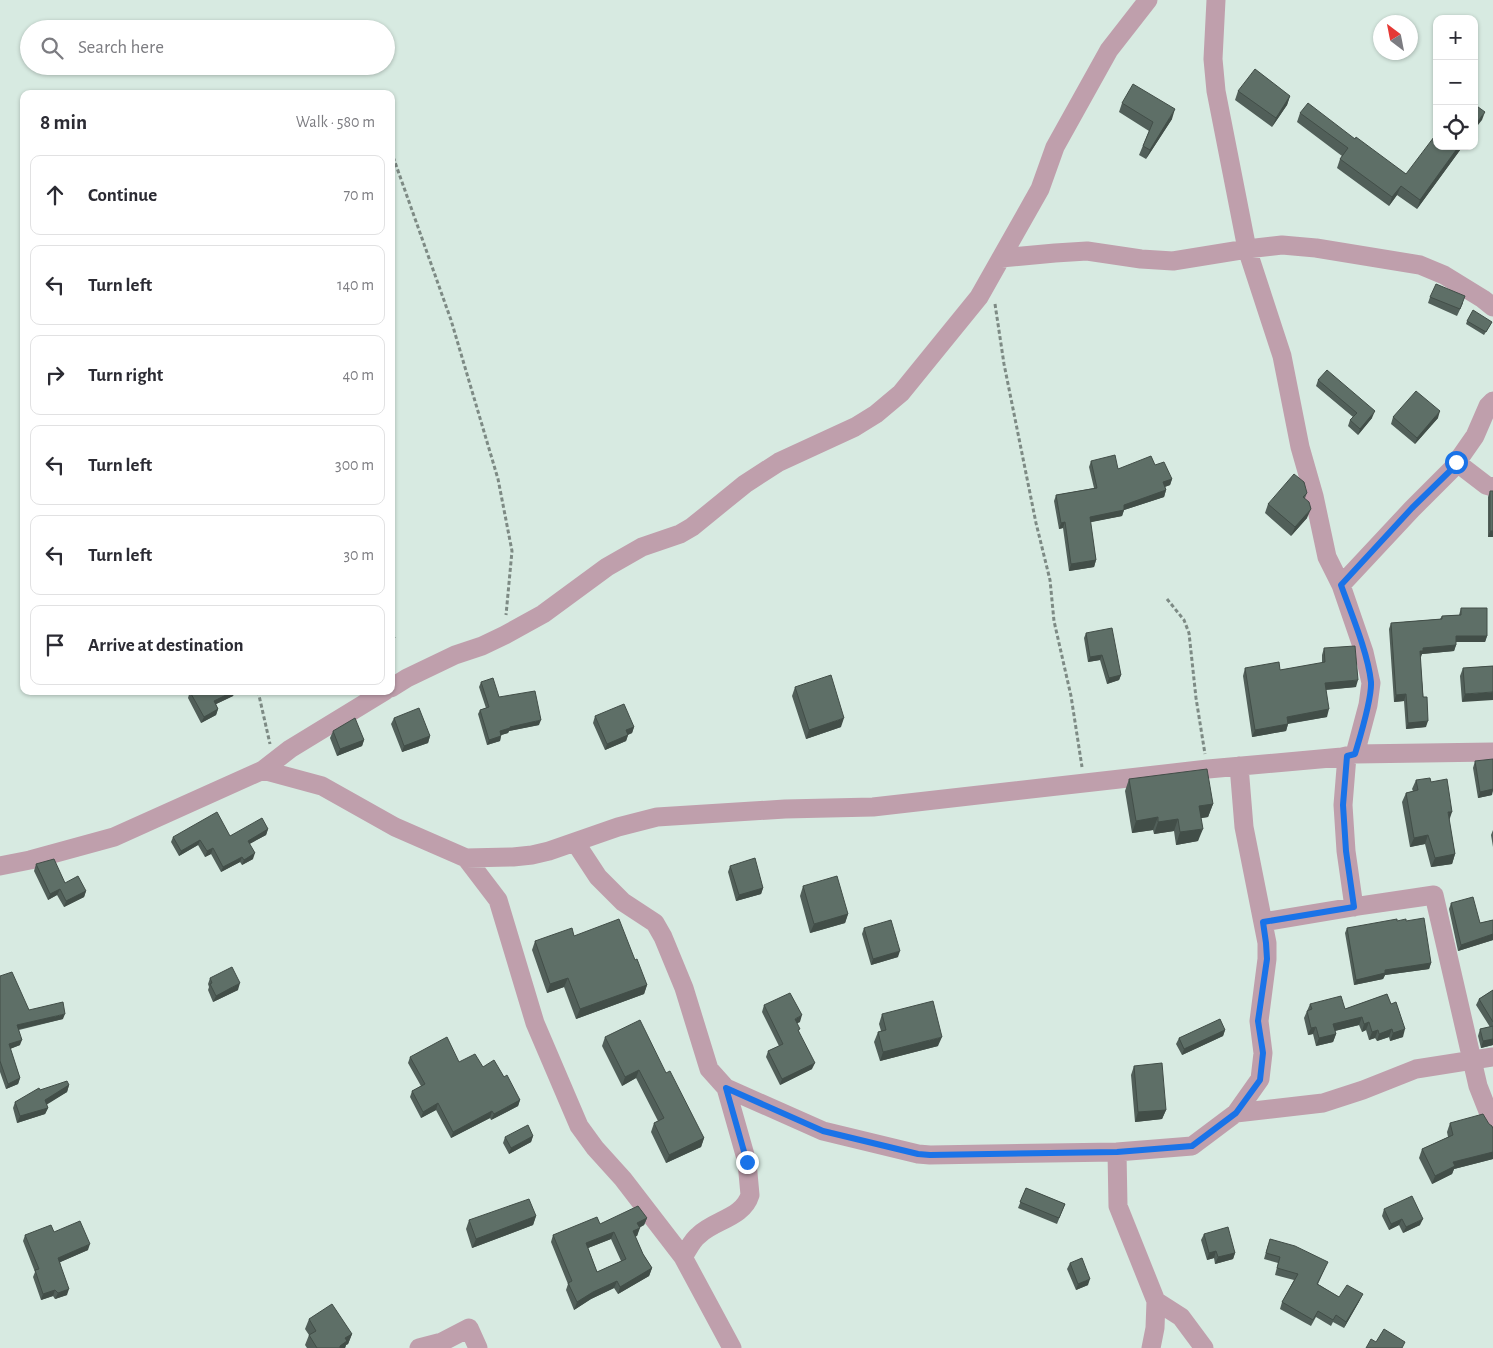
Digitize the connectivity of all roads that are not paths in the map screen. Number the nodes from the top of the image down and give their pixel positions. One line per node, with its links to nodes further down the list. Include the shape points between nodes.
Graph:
1 (1148, 0): 4 (street, via 1109,50 1058,141 1040,189)
2 (1216, 0): 3 (street, via 1213,59 1216,91)
3 (1247, 249): 4 (street, via 1173,261 1087,251); 5 (street, via 1282,245 1420,264 1444,275); 9 (street, via 1282,356 1327,557)
4 (1001, 258): 10 (street, via 979,297 901,393 876,414 779,462 745,484 692,527 642,547 543,614)
5 (1493, 307)
6 (1493, 401): 7 (street, via 1475,436)
7 (1456, 462): 8 (street); 9 (street)
8 (1493, 487)
9 (1341, 585): 13 (street, via 1371,683 1368,705)
10 (395, 686)
11 (379, 695): 14 (street)
12 (1493, 752): 13 (street)
13 (1351, 755): 15 (street); 19 (street, via 1343,805)
14 (269, 765): 17 (street, via 322,786 395,827); 18 (street, via 114,837)
15 (1239, 766): 16 (street, via 873,807 657,817); 20 (street, via 1244,827)
16 (575, 842): 17 (street, via 513,857); 23 (street, via 598,877 623,902 655,923 663,936 684,988 709,1069)
17 (466, 858): 27 (street, via 498,900 535,1023 579,1126)
18 (0, 866)
19 (1354, 907): 20 (street); 22 (street, via 1434,895)
20 (1263, 922): 24 (street, via 1267,959 1258,1021 1263,1053 1260,1080)
21 (1493, 1057): 22 (street)
22 (1472, 1060): 24 (street, via 1416,1069 1324,1103); 25 (street)
23 (726, 1088): 26 (street, via 823,1131 918,1154); 27 (street, via 747,1162 750,1195 740,1210 700,1233)
24 (1236, 1113): 26 (street, via 1192,1146)
25 (1493, 1124)
26 (1117, 1152): 28 (street, via 1118,1206)
27 (683, 1257): 31 (street)
28 (1156, 1301): 32 (street); 33 (street, via 1180,1317)
29 (419, 1348): 30 (street, via 442,1342 469,1328)
30 (478, 1348)
31 (732, 1348)
32 (1150, 1348)
33 (1204, 1348)

